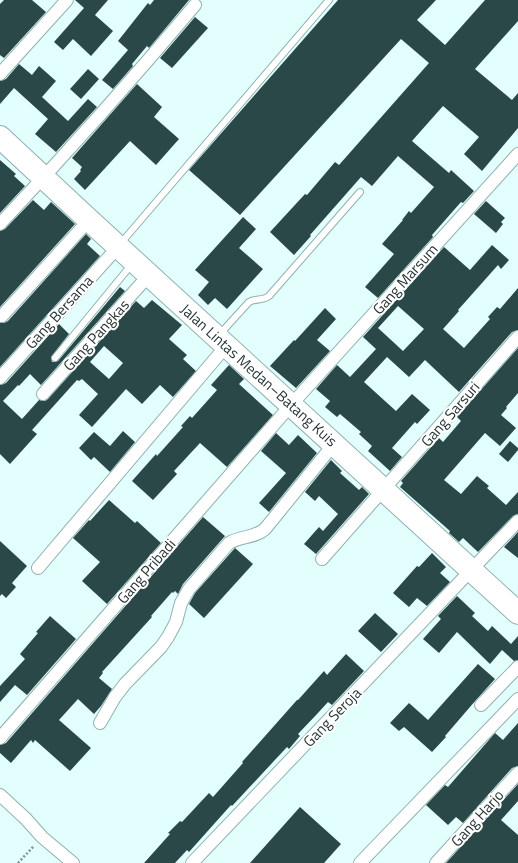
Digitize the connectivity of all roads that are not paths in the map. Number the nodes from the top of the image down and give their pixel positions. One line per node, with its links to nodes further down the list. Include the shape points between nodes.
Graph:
1 (67, 0): 4 (street)
2 (329, 0): 11 (lane)
3 (195, 5): 7 (street)
4 (0, 74)
5 (0, 137): 7 (highway, Jalan Lintas Medan–Batang Kuis)
6 (518, 154): 19 (street, Gang Marsum)
7 (44, 177): 9 (highway, Jalan Lintas Medan–Batang Kuis); 10 (street)
8 (360, 192): 15 (lane, via 269,296 245,305)
9 (89, 220): 11 (highway, Jalan Lintas Medan–Batang Kuis); 13 (street)
10 (0, 224)
11 (118, 247): 12 (highway, Jalan Lintas Medan–Batang Kuis); 17 (street, Gang Bersama)
12 (142, 268): 15 (highway, Jalan Lintas Medan–Batang Kuis); 16 (lane); 18 (street, Gang Pangkas)
13 (2, 316)
14 (518, 337): 21 (street, Gang Sarsuri)
15 (222, 341): 19 (highway, Jalan Lintas Medan–Batang Kuis); 24 (street)
16 (55, 358)
17 (0, 378)
18 (43, 394)
19 (291, 405): 20 (highway, Jalan Lintas Medan–Batang Kuis); 31 (street, Gang Pribadi)
20 (334, 444): 21 (highway, Jalan Lintas Medan–Batang Kuis); 30 (street, via 265,529 230,543 189,589 168,637 125,684)
21 (383, 490): 23 (street, Gang Sarsuri); 25 (highway, Jalan Lintas Medan–Batang Kuis)
22 (518, 521): 25 (street, Gang Seroja)
23 (322, 559)
24 (38, 568)
25 (472, 571): 26 (highway, Jalan Lintas Medan–Batang Kuis); 35 (street, Gang Seroja)
26 (518, 613)
27 (518, 666): 29 (street)
28 (518, 699): 36 (street)
29 (482, 705)
30 (100, 723)
31 (0, 738)
32 (518, 773): 37 (street, Gang Harjo)
33 (0, 795): 34 (street, via 42,837)
34 (73, 863)
35 (192, 863)
36 (360, 863)
37 (436, 863)

